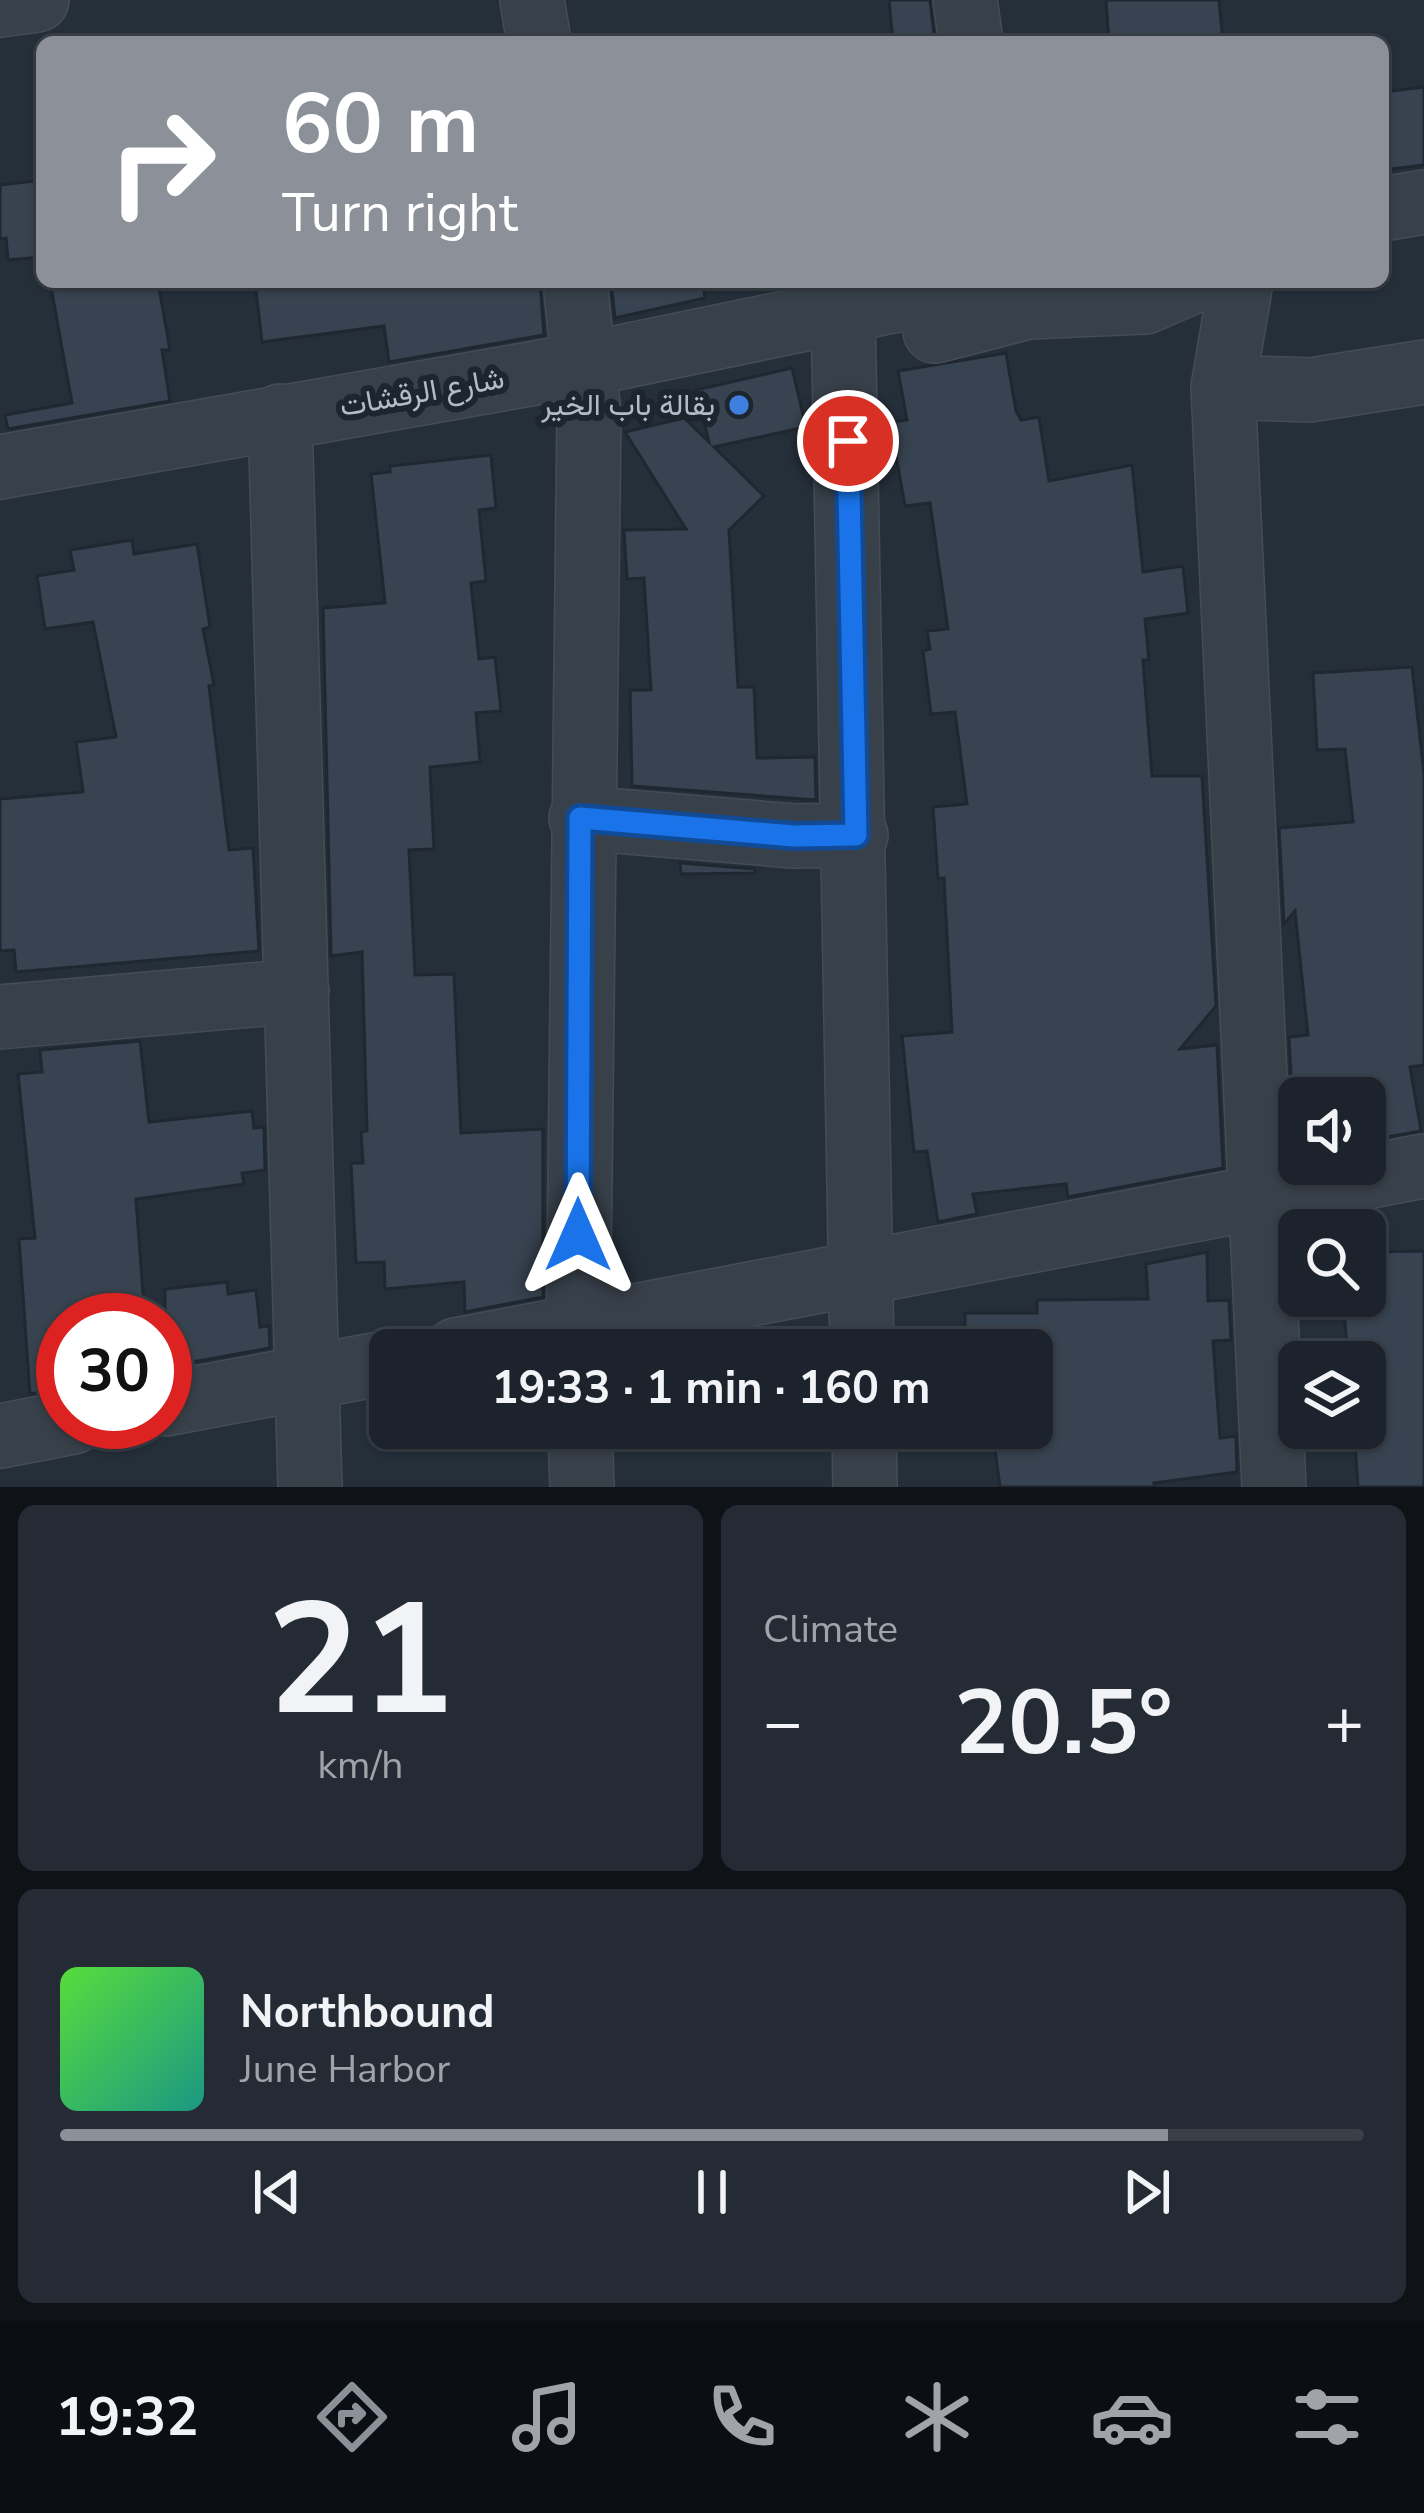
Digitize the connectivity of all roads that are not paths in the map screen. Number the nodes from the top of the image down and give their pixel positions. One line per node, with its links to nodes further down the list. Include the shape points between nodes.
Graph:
1 (37, 0): 4 (street)
2 (532, 0): 5 (street)
3 (965, 0): 6 (street)
4 (0, 5)
5 (537, 36)
6 (970, 36)
7 (1424, 202): 8 (street)
8 (1389, 208)
9 (576, 288): 14 (street)
10 (967, 288): 13 (street, شارع الرقشات)
11 (1177, 288): 13 (street, via 1145,302 1028,307)
12 (1240, 288): 16 (street)
13 (844, 331): 14 (street, شارع الرقشات); 20 (street)
14 (587, 364): 17 (street, شارع الرقشات); 19 (street)
15 (1424, 372): 16 (street, via 1310,390)
16 (1223, 386): 24 (street)
17 (280, 416): 18 (street, شارع الرقشات); 21 (street)
18 (0, 467)
19 (580, 818): 20 (street); 26 (street)
20 (856, 835): 25 (street)
21 (297, 991): 22 (street); 30 (street)
22 (0, 1017)
23 (1424, 1166): 24 (street)
24 (1260, 1195): 25 (street); 39 (street)
25 (860, 1270): 27 (street); 28 (street)
26 (578, 1329)
27 (619, 1329)
28 (861, 1329)
29 (369, 1366): 30 (street)
30 (306, 1377): 31 (street); 36 (street)
31 (192, 1399)
32 (36, 1429): 33 (street)
33 (0, 1436)
34 (581, 1449): 37 (street)
35 (864, 1449): 38 (street)
36 (310, 1487)
37 (582, 1487)
38 (865, 1487)
39 (1274, 1487)

